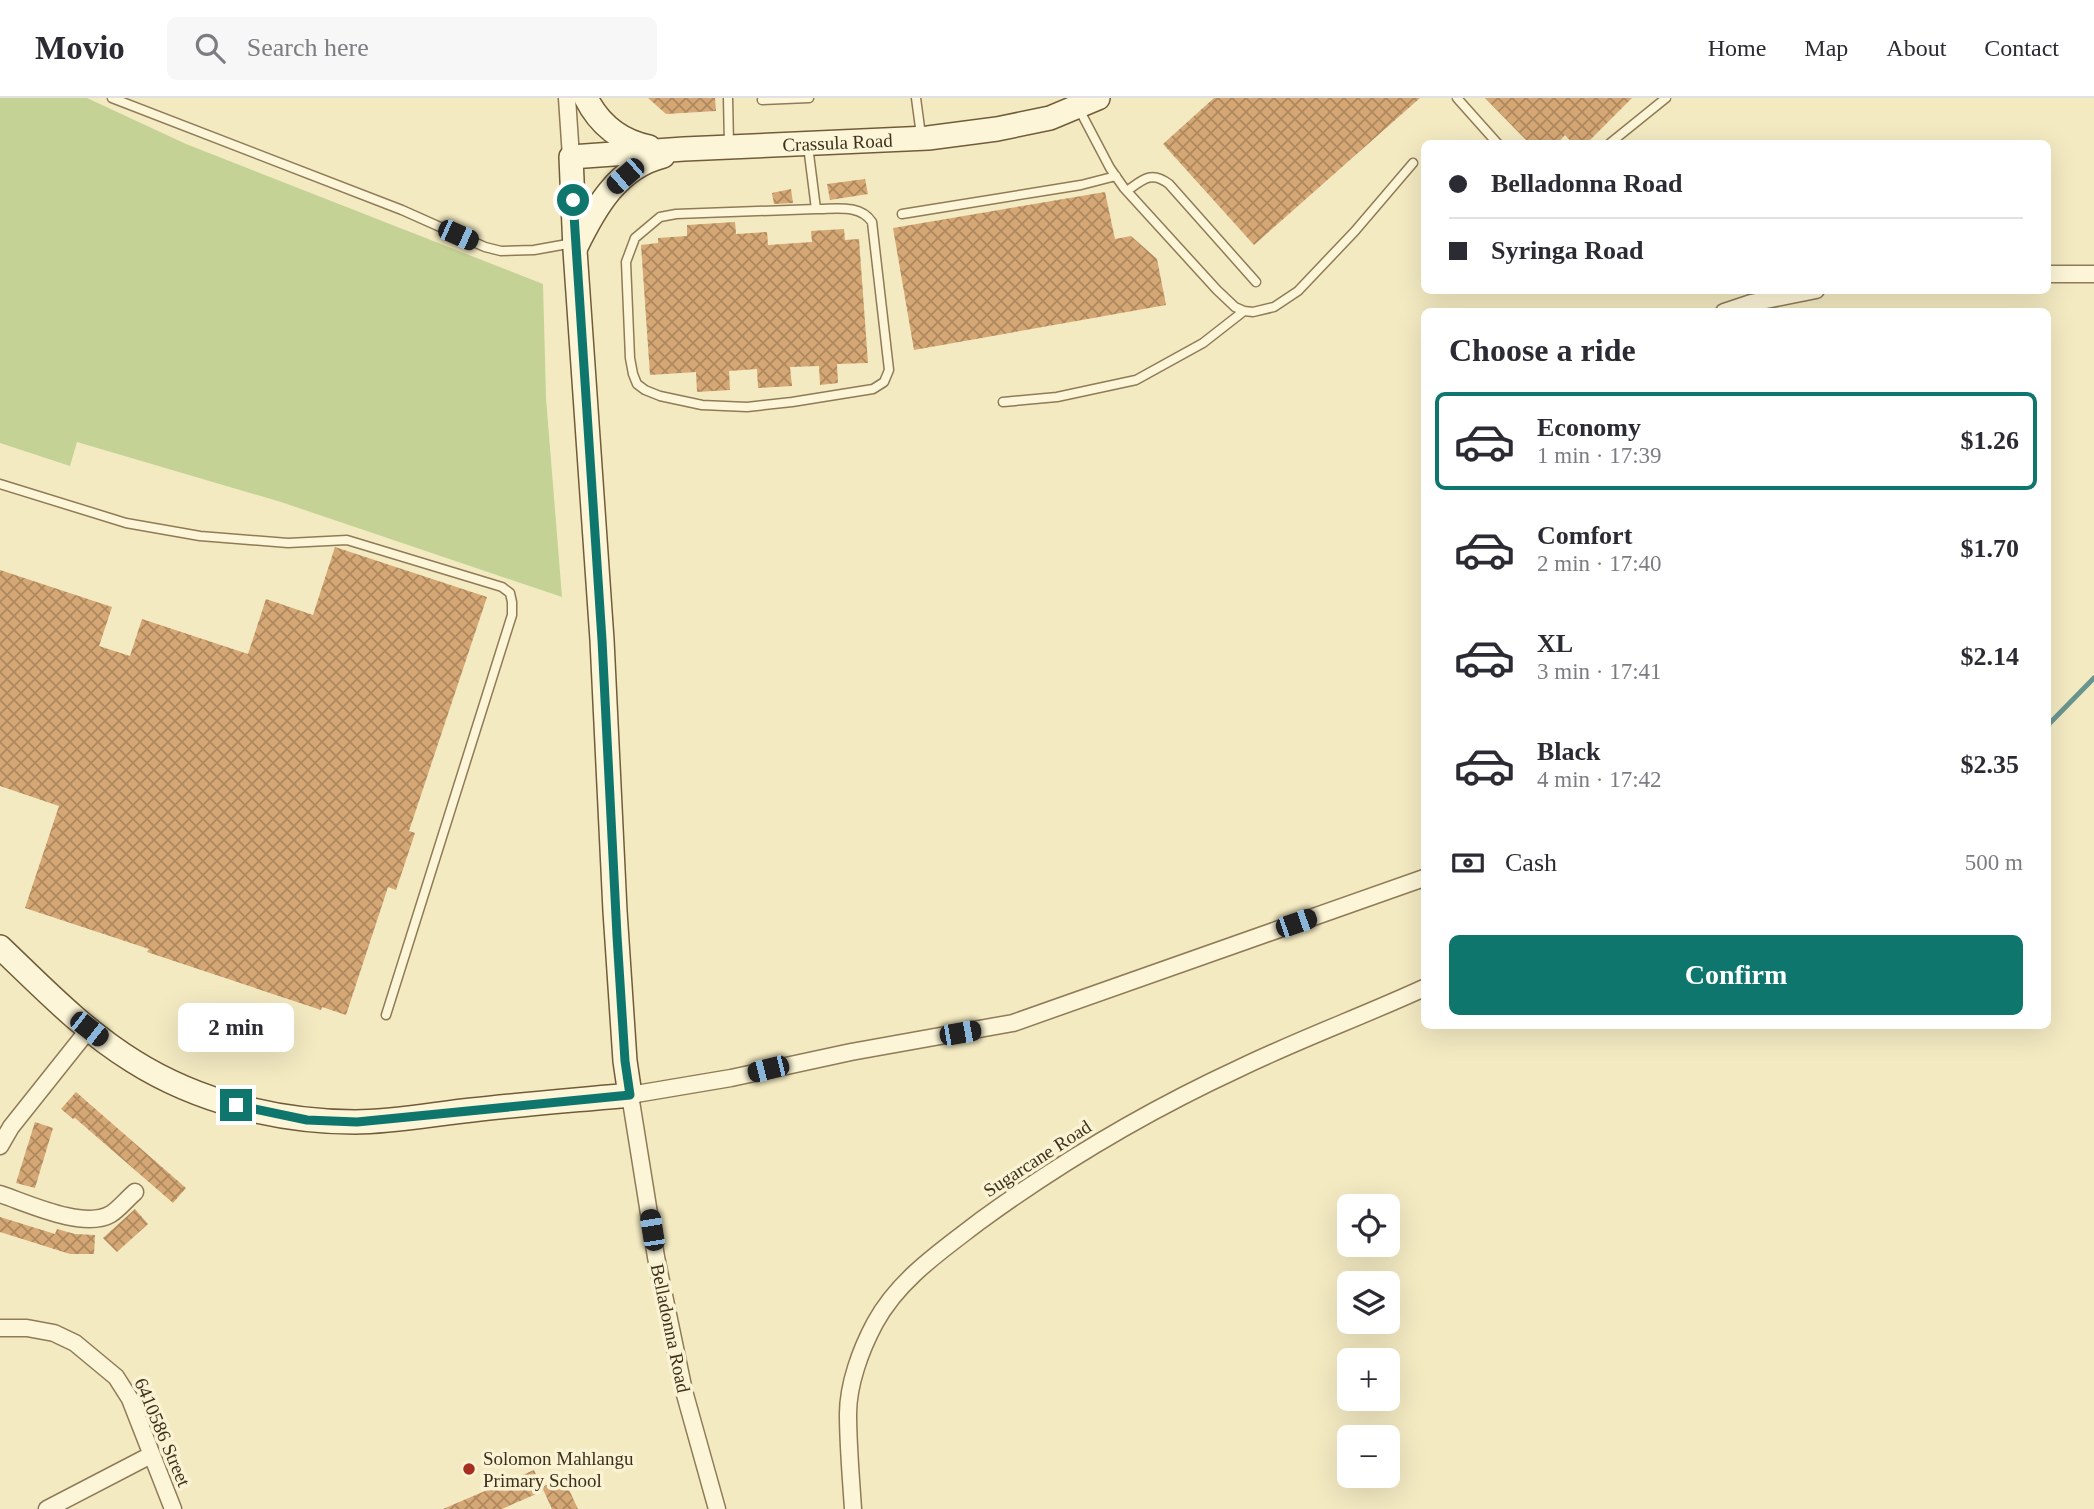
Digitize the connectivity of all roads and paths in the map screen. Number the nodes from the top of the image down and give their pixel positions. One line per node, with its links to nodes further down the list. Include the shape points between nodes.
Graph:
1 (112, 98): 23 (lane, via 485,247 501,251)
2 (567, 98): 17 (street, Belladonna Road)
3 (586, 98): 16 (street, via 599,119 620,137)
4 (728, 98): 15 (lane)
5 (808, 98): 9 (lane)
6 (916, 98): 11 (lane)
7 (1457, 98): 12 (lane)
8 (1666, 98): 13 (lane)
9 (762, 100)
10 (1088, 102): 11 (street, Crassula Road, via 1050,118); 19 (lane)
11 (921, 138): 14 (street, Crassula Road)
12 (1494, 140)
13 (1614, 140)
14 (807, 143): 15 (street, Crassula Road); 21 (lane)
15 (730, 147): 16 (street, Crassula Road)
16 (675, 150): 17 (street, Crassula Road); 23 (street, via 643,164 614,185)
17 (571, 156): 23 (street, Belladonna Road)
18 (1413, 163): 29 (lane, via 1298,291 1274,307)
19 (1115, 176): 20 (lane); 22 (lane)
20 (1127, 191): 26 (lane, via 1145,178 1162,178); 29 (lane, via 1217,290)
21 (816, 209): 21 (lane, via 860,210 872,222 888,370 884,382 873,388 747,407 681,401 637,384 630,358 625,270 635,239 660,217 676,214)
22 (902, 214)
23 (575, 246): 37 (street, Belladonna Road)
24 (2051, 274): 25 (street)
25 (2094, 274)
26 (1256, 282)
27 (1796, 294): 28 (street)
28 (1736, 308)
29 (1244, 311): 30 (lane, via 1203,343 1136,380 1058,397)
30 (1003, 402)
31 (0, 484): 35 (lane, via 126,523 200,536 288,543 347,540 468,575 510,593 512,615)
32 (1421, 879): 37 (street, via 1013,1023)
33 (0, 947): 36 (street)
34 (1421, 989): 46 (street, Sugarcane Road, via 1239,1068 1127,1126 1023,1189 920,1267 875,1323 853,1381 848,1411)
35 (386, 1015)
36 (89, 1029): 37 (street, via 134,1062 204,1095 307,1120 357,1122); 38 (street)
37 (630, 1095): 45 (street, Belladonna Road, via 681,1377)
38 (0, 1146)
39 (135, 1192): 40 (street, via 111,1214 96,1220)
40 (0, 1194)
41 (0, 1328): 42 (street, 6410586 Street, via 54,1333 98,1360 130,1399)
42 (151, 1455): 43 (street); 44 (street, 6410586 Street)
43 (47, 1509)
44 (173, 1509)
45 (717, 1509)
46 (853, 1509)

